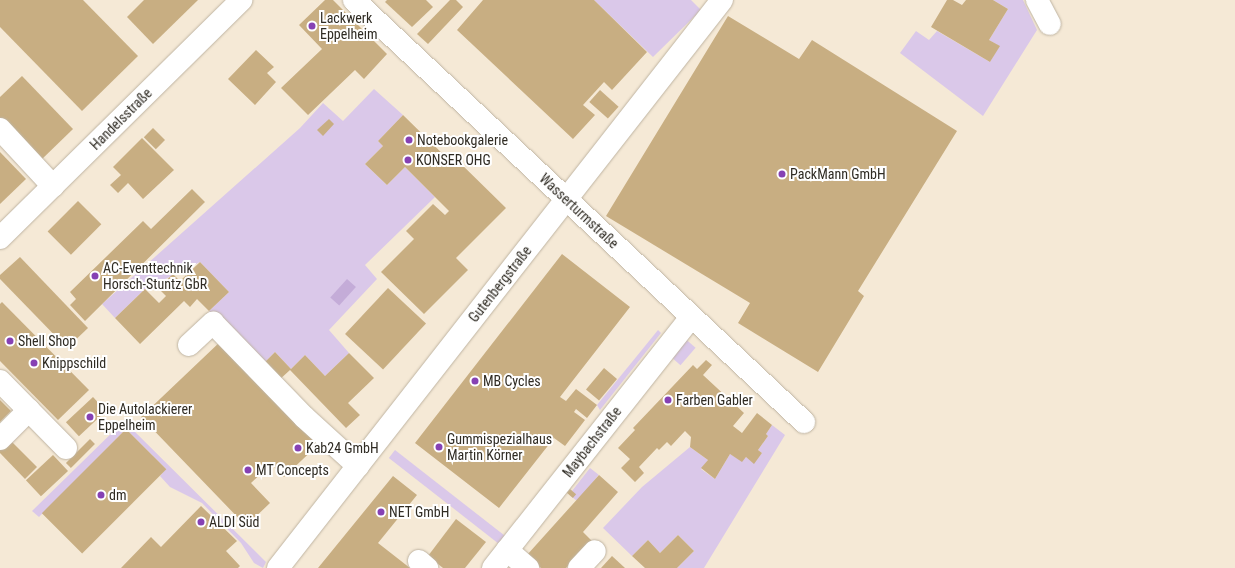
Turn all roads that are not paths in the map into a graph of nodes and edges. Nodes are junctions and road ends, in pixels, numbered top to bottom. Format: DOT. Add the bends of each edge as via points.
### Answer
graph roads {
  1 [pos="241,0"];
  2 [pos="354,0"];
  3 [pos="722,0"];
  4 [pos="1037,0"];
  5 [pos="1050,24"];
  6 [pos="0,129"];
  7 [pos="53,186"];
  8 [pos="566,199"];
  9 [pos="0,238"];
  10 [pos="691,316"];
  11 [pos="189,346"];
  12 [pos="0,381"];
  13 [pos="29,410"];
  14 [pos="804,422"];
  15 [pos="0,439"];
  16 [pos="66,448"];
  17 [pos="358,466"];
  18 [pos="507,550"];
  19 [pos="595,551"];
  20 [pos="278,568"];
  21 [pos="493,568"];
  22 [pos="528,568"];
  23 [pos="579,568"];
  1 -- 7 [label="street, Handelsstraße"];
  2 -- 8 [label="street, Wasserturmstraße" via="428,63"];
  3 -- 8 [label="street, Gutenbergstraße"];
  4 -- 5 [label="street"];
  6 -- 7 [label="street"];
  7 -- 9 [label="street, Handelsstraße"];
  8 -- 10 [label="street, Wasserturmstraße"];
  8 -- 17 [label="street, Gutenbergstraße"];
  10 -- 14 [label="street, Wasserturmstraße"];
  10 -- 18 [label="street, Maybachstraße"];
  11 -- 17 [label="street" via="213,323 304,416"];
  12 -- 13 [label="street"];
  13 -- 15 [label="street"];
  13 -- 16 [label="street"];
  17 -- 20 [label="street, Gutenbergstraße"];
  18 -- 21 [label="street, Maybachstraße"];
  18 -- 22 [label="street"];
  19 -- 23 [label="street"];
}
